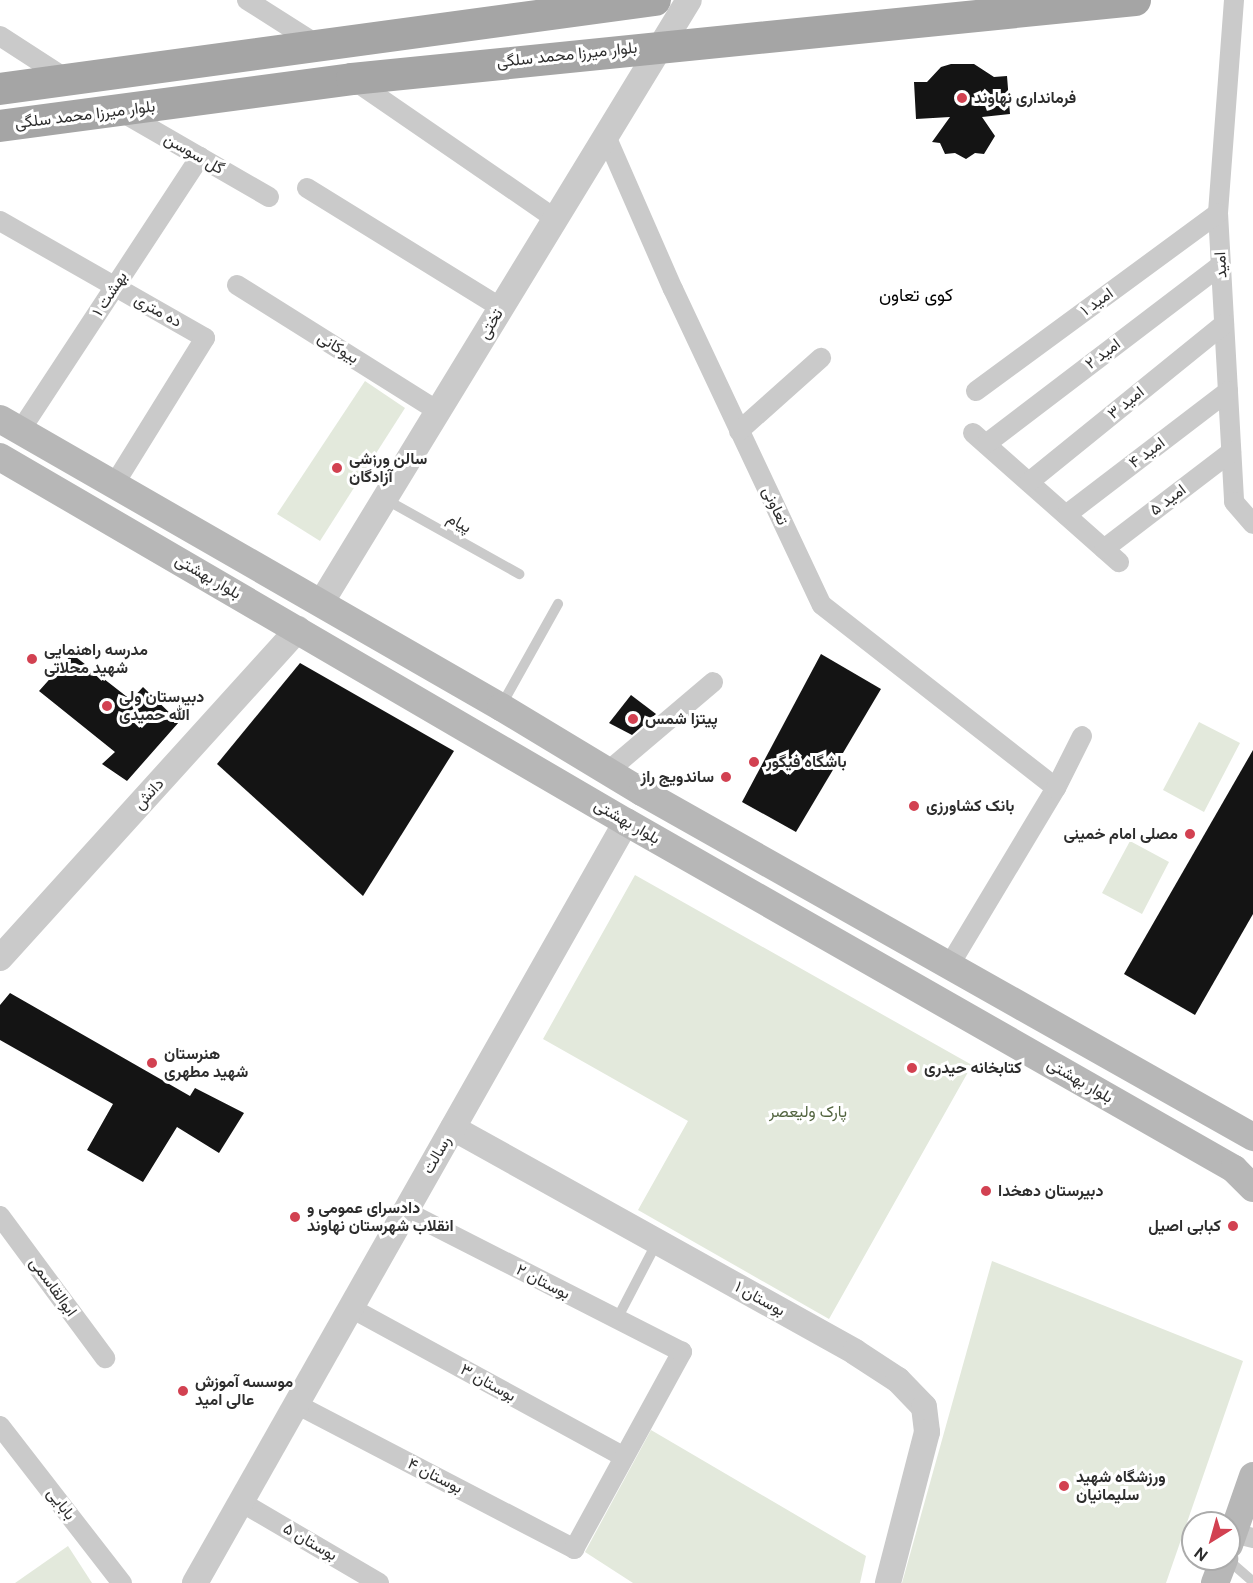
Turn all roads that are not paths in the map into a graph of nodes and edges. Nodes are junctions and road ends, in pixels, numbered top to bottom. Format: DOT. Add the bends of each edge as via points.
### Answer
graph roads {
  1 [pos="247,0"];
  2 [pos="655,0"];
  3 [pos="689,0"];
  4 [pos="1135,0"];
  5 [pos="1234,0"];
  6 [pos="554,5"];
  7 [pos="0,36"];
  8 [pos="316,44"];
  9 [pos="662,45"];
  10 [pos="352,79"];
  11 [pos="69,80"];
  12 [pos="0,90"];
  13 [pos="120,111"];
  14 [pos="0,126"];
  15 [pos="606,136"];
  16 [pos="200,157"];
  17 [pos="307,188"];
  18 [pos="269,197"];
  19 [pos="1218,213"];
  20 [pos="556,219"];
  21 [pos="0,221"];
  22 [pos="1221,265"];
  23 [pos="237,285"];
  24 [pos="115,287"];
  25 [pos="501,308"];
  26 [pos="1224,324"];
  27 [pos="821,358"];
  28 [pos="976,391"];
  29 [pos="1228,391"];
  30 [pos="438,411"];
  31 [pos="10,425"];
  32 [pos="739,430"];
  33 [pos="1231,452"];
  34 [pos="0,457"];
  35 [pos="1029,482"];
  36 [pos="114,485"];
  37 [pos="385,498"];
  38 [pos="1066,515"];
  39 [pos="1253,524"];
  40 [pos="519,574"];
  41 [pos="321,603"];
  42 [pos="558,604"];
  43 [pos="298,629"];
  44 [pos="713,682"];
  45 [pos="501,706"];
  46 [pos="1082,736"];
  47 [pos="608,772"];
  48 [pos="1056,788"];
  49 [pos="642,792"];
  50 [pos="626,822"];
  51 [pos="0,958"];
  52 [pos="949,966"];
  53 [pos="453,1128"];
  54 [pos="1253,1137"];
  55 [pos="1253,1188"];
  56 [pos="405,1211"];
  57 [pos="0,1216"];
  58 [pos="657,1242"];
  59 [pos="351,1308"];
  60 [pos="617,1319"];
  61 [pos="105,1359"];
  62 [pos="296,1404"];
  63 [pos="0,1426"];
  64 [pos="624,1457"];
  65 [pos="1253,1476"];
  66 [pos="241,1502"];
  67 [pos="1241,1519"];
  68 [pos="1241,1561"];
  69 [pos="1253,1582"];
  70 [pos="122,1583"];
  71 [pos="195,1583"];
  72 [pos="380,1583"];
  73 [pos="888,1583"];
  1 -- 8 [label="street"];
  2 -- 6 [label="main road"];
  3 -- 9 [label="street, تختی"];
  4 -- 9 [label="main road, بلوار میرزا محمد سلگی"];
  5 -- 19 [label="street, امید"];
  6 -- 8 [label="main road"];
  7 -- 11 [label="street"];
  8 -- 11 [label="main road"];
  9 -- 10 [label="main road, بلوار میرزا محمد سلگی"];
  9 -- 15 [label="street, تختی"];
  10 -- 13 [label="main road, بلوار میرزا محمد سلگی"];
  10 -- 20 [label="street"];
  11 -- 12 [label="main road"];
  13 -- 14 [label="main road, بلوار میرزا محمد سلگی"];
  13 -- 16 [label="street, گل سوسن"];
  15 -- 20 [label="street, تختی"];
  15 -- 32 [label="street, تعاونی"];
  16 -- 18 [label="street, گل سوسن"];
  16 -- 24 [label="street, بهشت ۱"];
  17 -- 25 [label="street"];
  19 -- 22 [label="street, امید"];
  19 -- 28 [label="street, امید ۱"];
  20 -- 25 [label="street, تختی"];
  21 -- 24 [label="street, ده متری"];
  22 -- 26 [label="street, امید"];
  22 -- 35 [label="street, امید ۲" via="980,438"];
  23 -- 30 [label="street, بیوکانی"];
  24 -- 31 [label="street, بهشت ۱"];
  24 -- 36 [label="street, ده متری" via="205,338"];
  25 -- 30 [label="street, تختی"];
  26 -- 29 [label="street, امید"];
  26 -- 35 [label="street, امید ۳"];
  27 -- 32 [label="street"];
  29 -- 33 [label="street, امید"];
  29 -- 38 [label="street, امید ۴"];
  30 -- 37 [label="street, تختی"];
  31 -- 36 [label="main road, بلوار بهشتی"];
  32 -- 48 [label="street, تعاونی" via="822,606"];
  33 -- 38 [label="street, امید ۵" via="1111,555"];
  33 -- 39 [label="street, امید" via="1234,501"];
  34 -- 43 [label="main road, بلوار بهشتی"];
  35 -- 38 [label="street"];
  36 -- 41 [label="main road, بلوار بهشتی"];
  37 -- 40 [label="lane, پیام"];
  37 -- 41 [label="street, تختی"];
  41 -- 43 [label="main road"];
  41 -- 45 [label="main road, بلوار بهشتی"];
  42 -- 45 [label="lane"];
  43 -- 50 [label="main road, بلوار بهشتی"];
  43 -- 51 [label="street, دانش"];
  44 -- 47 [label="street"];
  45 -- 47 [label="main road, بلوار بهشتی"];
  46 -- 48 [label="street"];
  47 -- 49 [label="main road, بلوار بهشتی"];
  48 -- 52 [label="street"];
  49 -- 50 [label="main road"];
  49 -- 52 [label="main road, بلوار بهشتی"];
  50 -- 53 [label="street, رسالت"];
  50 -- 55 [label="main road, بلوار بهشتی" via="1234,1169"];
  52 -- 54 [label="main road, بلوار بهشتی"];
  53 -- 56 [label="street, رسالت"];
  53 -- 58 [label="street, بوستان ۱"];
  56 -- 59 [label="street, رسالت"];
  56 -- 60 [label="street, بوستان ۲"];
  57 -- 61 [label="street, ابوالقاسمی"];
  58 -- 60 [label="lane"];
  58 -- 73 [label="street, بوستان ۱" via="855,1352 898,1380 924,1407 927,1432"];
  59 -- 62 [label="street, رسالت"];
  59 -- 64 [label="street, بوستان ۳"];
  60 -- 64 [label="street, بوستان ۲" via="682,1352"];
  62 -- 64 [label="street, بوستان ۴" via="574,1549"];
  62 -- 66 [label="street, رسالت"];
  63 -- 70 [label="street, بابایی"];
  65 -- 67 [label="main road"];
  66 -- 71 [label="street, رسالت"];
  66 -- 72 [label="street, بوستان ۵"];
  68 -- 69 [label="lane"];
}
